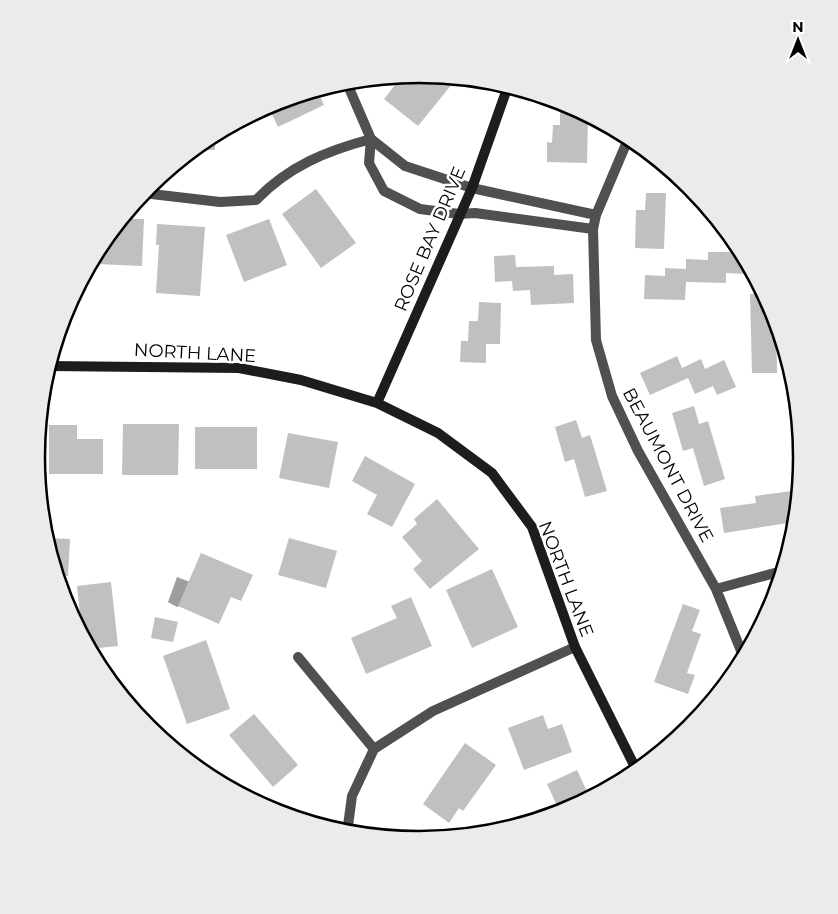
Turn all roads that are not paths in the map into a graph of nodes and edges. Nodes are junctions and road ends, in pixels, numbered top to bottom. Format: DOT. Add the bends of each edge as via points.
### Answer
graph roads {
  1 [pos="350,89"];
  2 [pos="505,93"];
  3 [pos="371,139"];
  4 [pos="626,145"];
  5 [pos="472,188"];
  6 [pos="155,193"];
  7 [pos="459,214"];
  8 [pos="596,215"];
  9 [pos="593,229"];
  10 [pos="56,366"];
  11 [pos="377,403"];
  12 [pos="774,573"];
  13 [pos="716,590"];
  14 [pos="575,647"];
  15 [pos="740,649"];
  16 [pos="298,657"];
  17 [pos="374,748"];
  18 [pos="633,764"];
  19 [pos="348,824"];
  1 -- 3 [label="street"];
  2 -- 5 [label="street, ROSE BAY DRIVE"];
  3 -- 5 [label="street" via="405,166"];
  3 -- 6 [label="street" via="334,149 293,170 256,200 220,202"];
  3 -- 7 [label="street" via="370,163 384,191 420,209"];
  4 -- 8 [label="street, BEAUMONT DRIVE"];
  5 -- 7 [label="street, ROSE BAY DRIVE"];
  5 -- 8 [label="street"];
  7 -- 9 [label="street"];
  7 -- 11 [label="street, ROSE BAY DRIVE"];
  8 -- 9 [label="street, BEAUMONT DRIVE"];
  9 -- 13 [label="street, BEAUMONT DRIVE" via="596,340 612,396 638,451"];
  10 -- 11 [label="street, NORTH LANE" via="239,368 301,380"];
  11 -- 14 [label="street, NORTH LANE" via="438,433 492,473 532,527"];
  12 -- 13 [label="street"];
  13 -- 15 [label="street, BEAUMONT DRIVE"];
  14 -- 17 [label="street" via="433,711"];
  14 -- 18 [label="street, NORTH LANE"];
  16 -- 17 [label="street"];
  17 -- 19 [label="street" via="352,796"];
}
